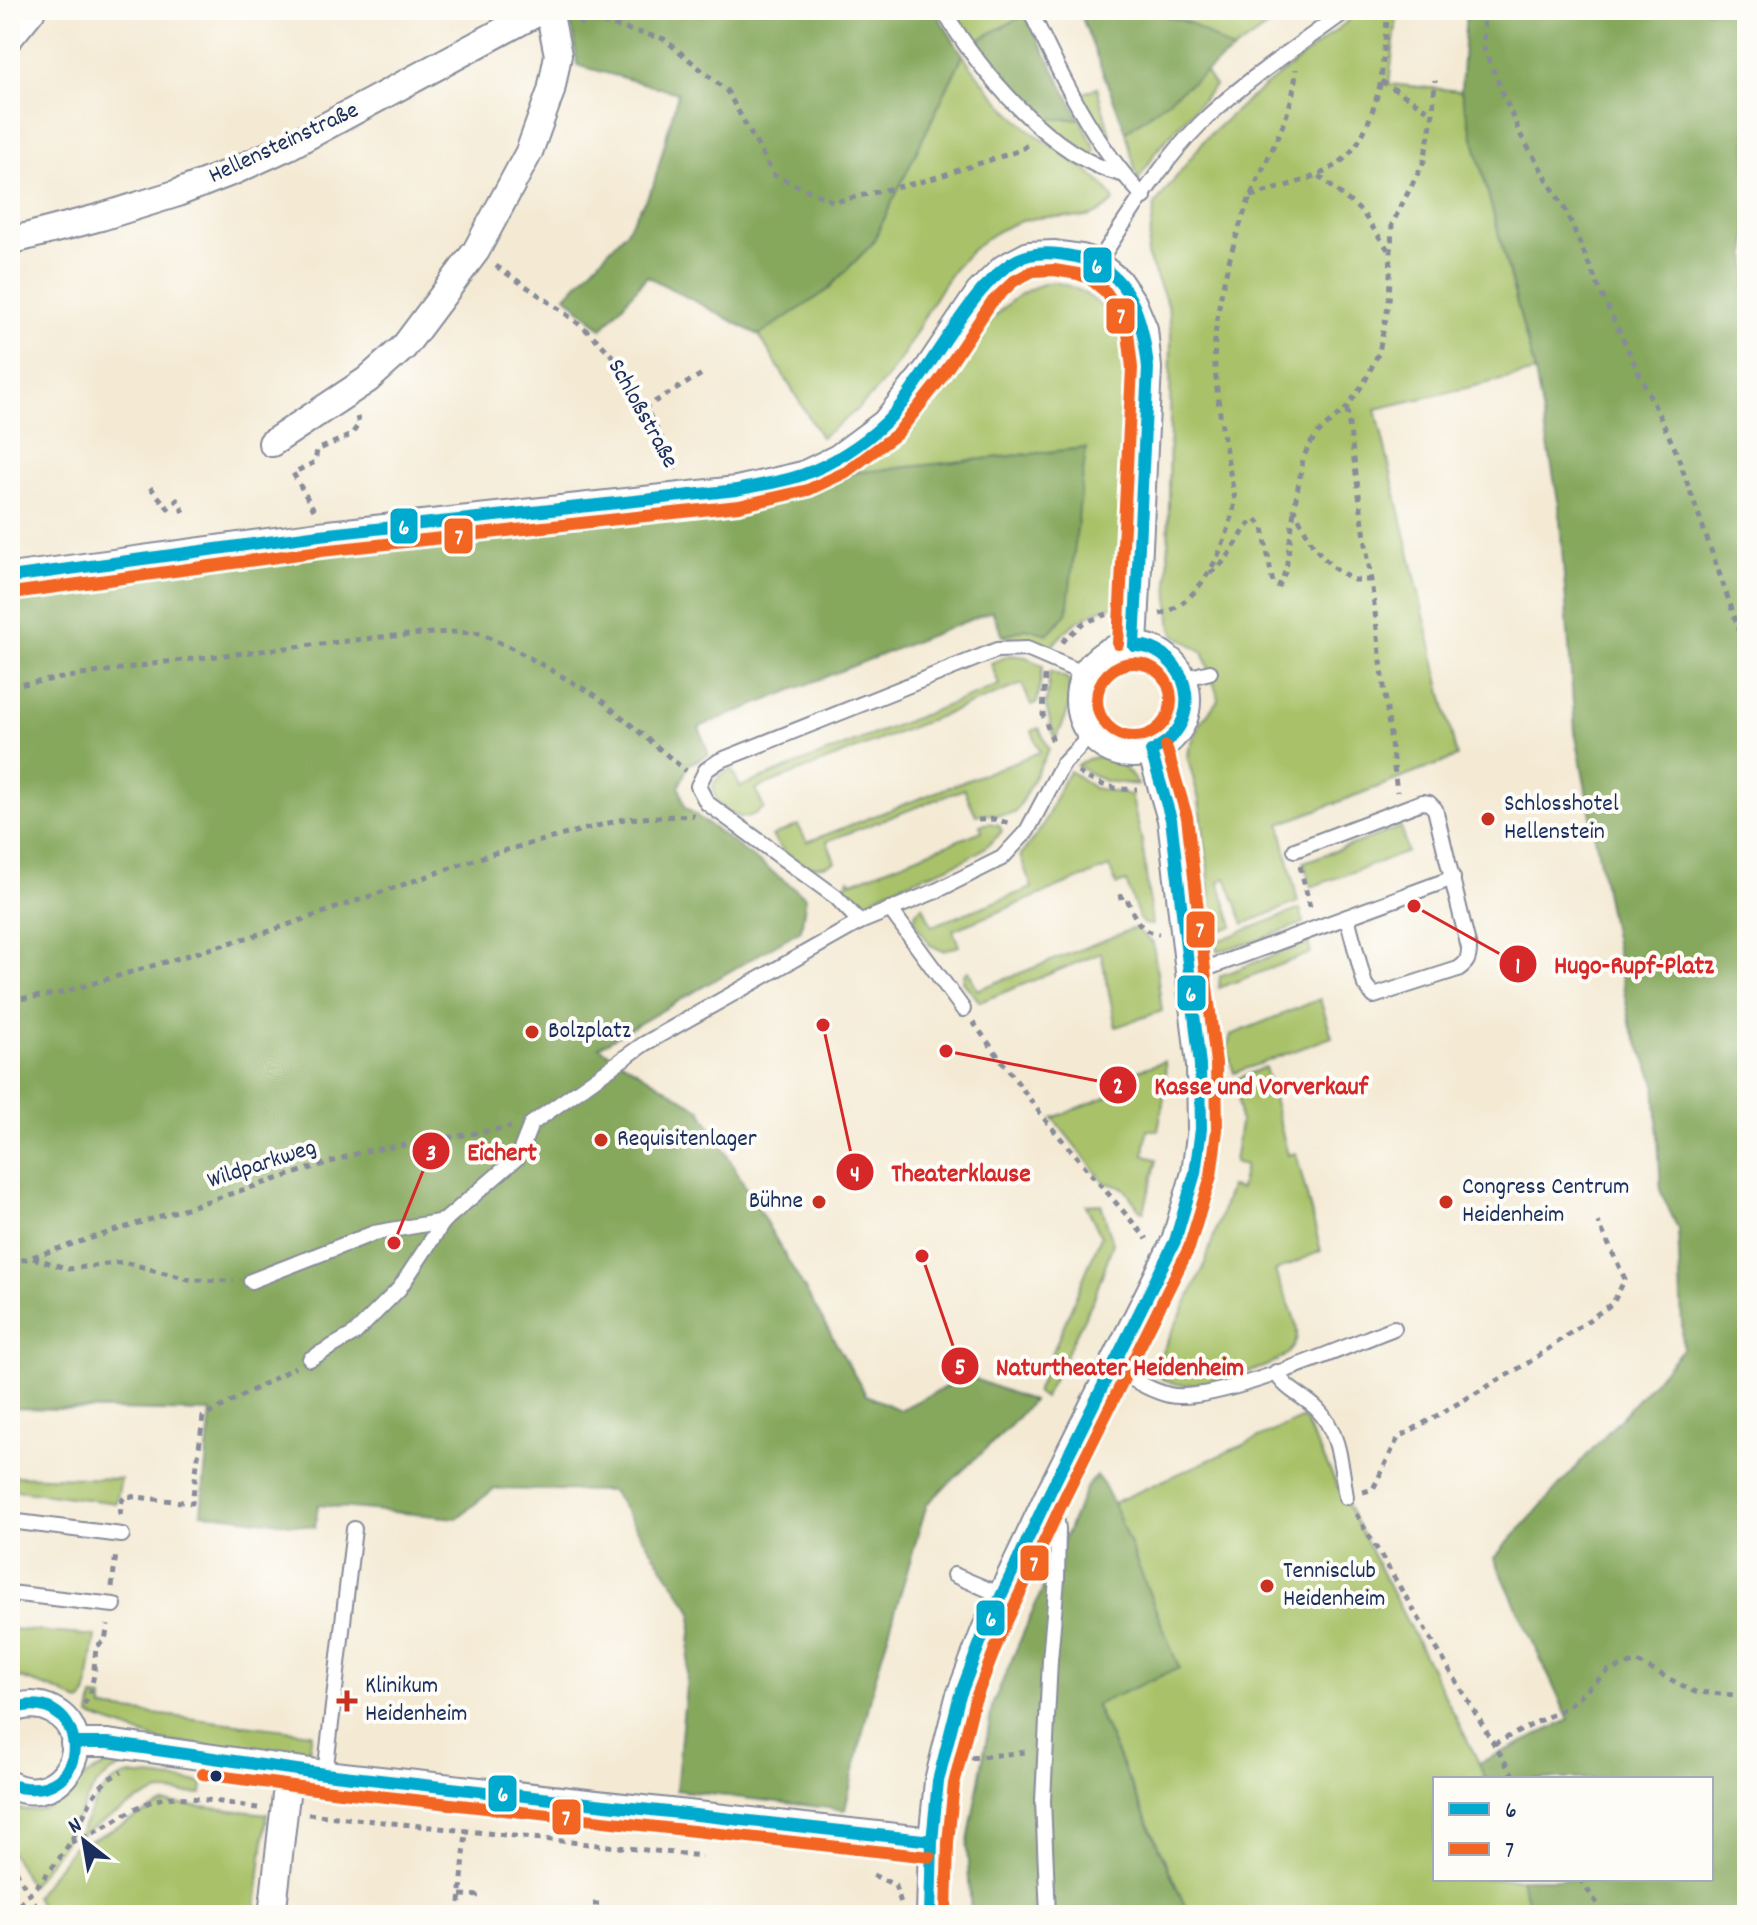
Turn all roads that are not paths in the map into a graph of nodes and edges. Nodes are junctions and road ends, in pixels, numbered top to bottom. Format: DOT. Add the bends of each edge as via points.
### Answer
graph roads {
  1 [pos="32,10"];
  2 [pos="943,10"];
  3 [pos="1030,10"];
  4 [pos="1347,10"];
  5 [pos="548,16"];
  6 [pos="10,37"];
  7 [pos="1121,174"];
  8 [pos="1144,197"];
  9 [pos="10,241"];
  10 [pos="1097,264"];
  11 [pos="272,443"];
  12 [pos="10,577"];
  13 [pos="1134,645"];
  14 [pos="1210,672"];
  15 [pos="1085,674"];
  16 [pos="1183,679"];
  17 [pos="1092,734"];
  18 [pos="1151,751"];
  19 [pos="1295,850"];
  20 [pos="1453,878"];
  21 [pos="890,909"];
  22 [pos="1347,917"];
  23 [pos="860,922"];
  24 [pos="1189,975"];
  25 [pos="963,1009"];
  26 [pos="444,1221"];
  27 [pos="251,1281"];
  28 [pos="1394,1328"];
  29 [pos="310,1359"];
  30 [pos="1113,1368"];
  31 [pos="1276,1372"];
  32 [pos="1051,1490"];
  33 [pos="1346,1497"];
  34 [pos="10,1521"];
  35 [pos="354,1529"];
  36 [pos="120,1534"];
  37 [pos="954,1575"];
  38 [pos="10,1593"];
  39 [pos="1001,1595"];
  40 [pos="112,1604"];
  41 [pos="14,1703"];
  42 [pos="74,1743"];
  43 [pos="289,1769"];
  44 [pos="325,1774"];
  45 [pos="10,1785"];
  46 [pos="932,1841"];
  47 [pos="272,1915"];
  48 [pos="930,1915"];
  49 [pos="1048,1915"];
  1 -- 6 [label="street"];
  2 -- 7 [label="lane" via="990,76 1045,130 1093,165"];
  3 -- 7 [label="lane"];
  4 -- 8 [label="lane" via="1199,125"];
  5 -- 9 [label="street, Hellensteinstraße" via="234,171 175,194"];
  5 -- 11 [label="street" via="558,55 551,91 529,152 476,251 412,338 386,364"];
  7 -- 8 [label="lane"];
  8 -- 10 [label="lane"];
  10 -- 12 [label="street" via="1043,254 1004,268 967,308 897,410 838,458 786,480 677,498 319,535"];
  10 -- 13 [label="street" via="1133,303 1147,346"];
  13 -- 15 [label="street" via="1105,654"];
  13 -- 16 [label="street" via="1163,655"];
  14 -- 16 [label="lane"];
  15 -- 17 [label="street" via="1080,705"];
  15 -- 23 [label="lane" via="1027,649 987,652 706,770 699,781 702,797 836,897"];
  16 -- 18 [label="street" via="1184,718 1174,735"];
  17 -- 18 [label="street" via="1117,751"];
  17 -- 21 [label="lane" via="1066,760 1034,820 1010,851 990,866"];
  18 -- 24 [label="street" via="1174,842"];
  19 -- 20 [label="lane" via="1429,803"];
  20 -- 22 [label="lane"];
  20 -- 22 [label="lane" via="1469,948 1469,958 1458,969 1374,996 1365,985"];
  21 -- 23 [label="lane"];
  21 -- 25 [label="lane"];
  22 -- 24 [label="lane"];
  23 -- 26 [label="lane" via="644,1044 531,1124 518,1157"];
  24 -- 30 [label="street" via="1202,1081 1190,1198 1166,1261"];
  26 -- 27 [label="lane" via="374,1233"];
  26 -- 29 [label="lane" via="399,1289 354,1334"];
  28 -- 31 [label="lane"];
  30 -- 31 [label="lane" via="1170,1395 1191,1396"];
  30 -- 32 [label="street"];
  31 -- 33 [label="lane" via="1328,1423"];
  32 -- 39 [label="street"];
  32 -- 49 [label="lane" via="1058,1542 1043,1801"];
  34 -- 36 [label="lane"];
  35 -- 44 [label="lane"];
  37 -- 39 [label="lane"];
  38 -- 40 [label="lane"];
  39 -- 46 [label="street" via="959,1698 942,1761"];
  41 -- 42 [label="street" via="57,1713"];
  42 -- 43 [label="street" via="108,1743"];
  42 -- 45 [label="street" via="72,1763 55,1784 29,1791"];
  43 -- 44 [label="street"];
  43 -- 47 [label="street"];
  44 -- 46 [label="street"];
  46 -- 48 [label="street"];
}
